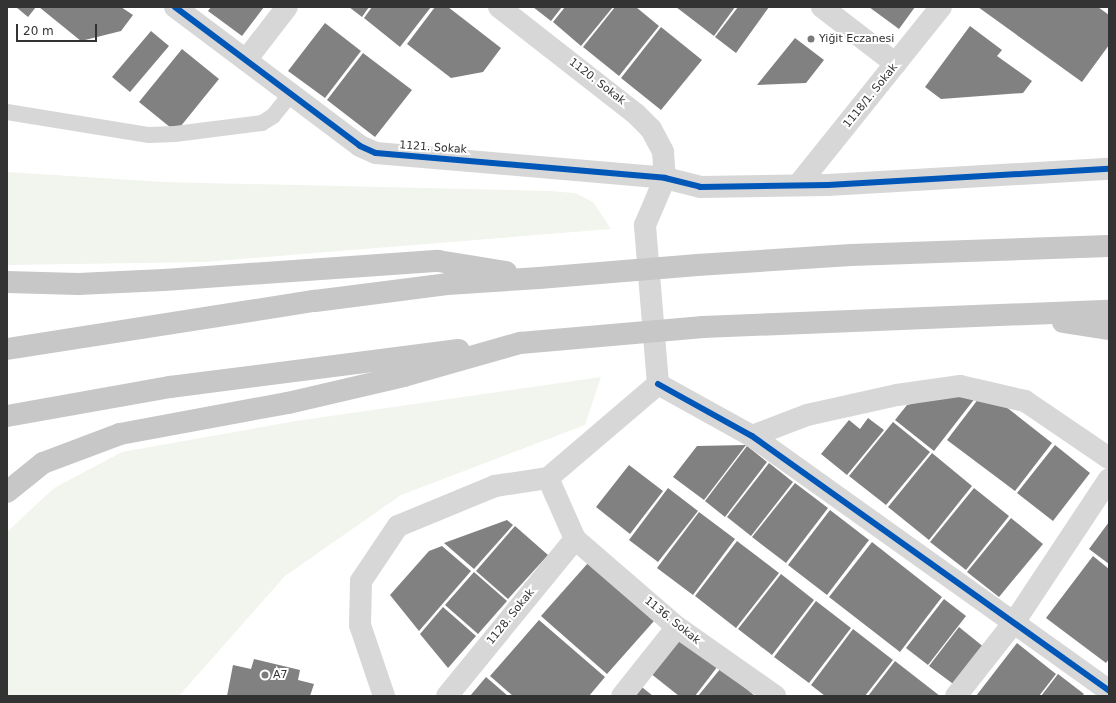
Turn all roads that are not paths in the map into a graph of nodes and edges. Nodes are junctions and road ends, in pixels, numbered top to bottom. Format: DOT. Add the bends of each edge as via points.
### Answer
graph roads {
  1 [pos="175,7"];
  2 [pos="287,7"];
  3 [pos="499,7"];
  4 [pos="822,7"];
  5 [pos="941,7"];
  6 [pos="246,60"];
  7 [pos="896,64"];
  8 [pos="290,94"];
  9 [pos="7,112"];
  10 [pos="1109,169"];
  11 [pos="665,178"];
  12 [pos="799,184"];
  13 [pos="1109,246"];
  14 [pos="539,278"];
  15 [pos="7,282"];
  16 [pos="1109,311"];
  17 [pos="1016,313"];
  18 [pos="1109,330"];
  19 [pos="520,343"];
  20 [pos="7,349"];
  21 [pos="658,384"];
  22 [pos="7,416"];
  23 [pos="752,436"];
  24 [pos="1109,458"];
  25 [pos="548,478"];
  26 [pos="1109,479"];
  27 [pos="7,492"];
  28 [pos="575,539"];
  29 [pos="1015,621"];
  30 [pos="677,626"];
  31 [pos="1109,691"];
  32 [pos="384,696"];
  33 [pos="447,696"];
  34 [pos="622,696"];
  35 [pos="775,696"];
  36 [pos="956,696"];
  1 -- 6 [label="street, 1121. Sokak"];
  2 -- 6 [label="street"];
  3 -- 11 [label="street, 1120. Sokak" via="636,114 651,129 662,152"];
  4 -- 7 [label="street"];
  5 -- 7 [label="street, 1118/1. Sokak"];
  6 -- 8 [label="street, 1121. Sokak"];
  7 -- 12 [label="street, 1118/1. Sokak"];
  8 -- 9 [label="lane" via="273,116 262,122 175,134 149,135"];
  8 -- 11 [label="street, 1121. Sokak" via="360,146 376,153"];
  10 -- 12 [label="street, 1121. Sokak"];
  11 -- 12 [label="street, 1121. Sokak" via="700,187"];
  11 -- 21 [label="street" via="645,225"];
  13 -- 14 [label="highway, bridge" via="851,255"];
  14 -- 15 [label="highway" via="438,261 164,280 78,284"];
  14 -- 20 [label="highway" via="447,284 315,301"];
  16 -- 17 [label="highway"];
  17 -- 18 [label="highway"];
  17 -- 19 [label="highway, bridge" via="703,327"];
  19 -- 22 [label="highway" via="349,362 170,387"];
  19 -- 27 [label="highway" via="404,376 288,404 120,434 43,463"];
  21 -- 23 [label="street"];
  21 -- 25 [label="street"];
  23 -- 24 [label="street" via="807,415 897,395 960,386 1025,401"];
  23 -- 29 [label="street"];
  25 -- 28 [label="street"];
  25 -- 32 [label="street" via="495,486 398,526 361,581 360,624"];
  26 -- 29 [label="street"];
  28 -- 30 [label="street, 1136. Sokak"];
  28 -- 33 [label="street, 1128. Sokak"];
  29 -- 31 [label="street"];
  29 -- 36 [label="street"];
  30 -- 34 [label="street"];
  30 -- 35 [label="street, 1136. Sokak"];
}
